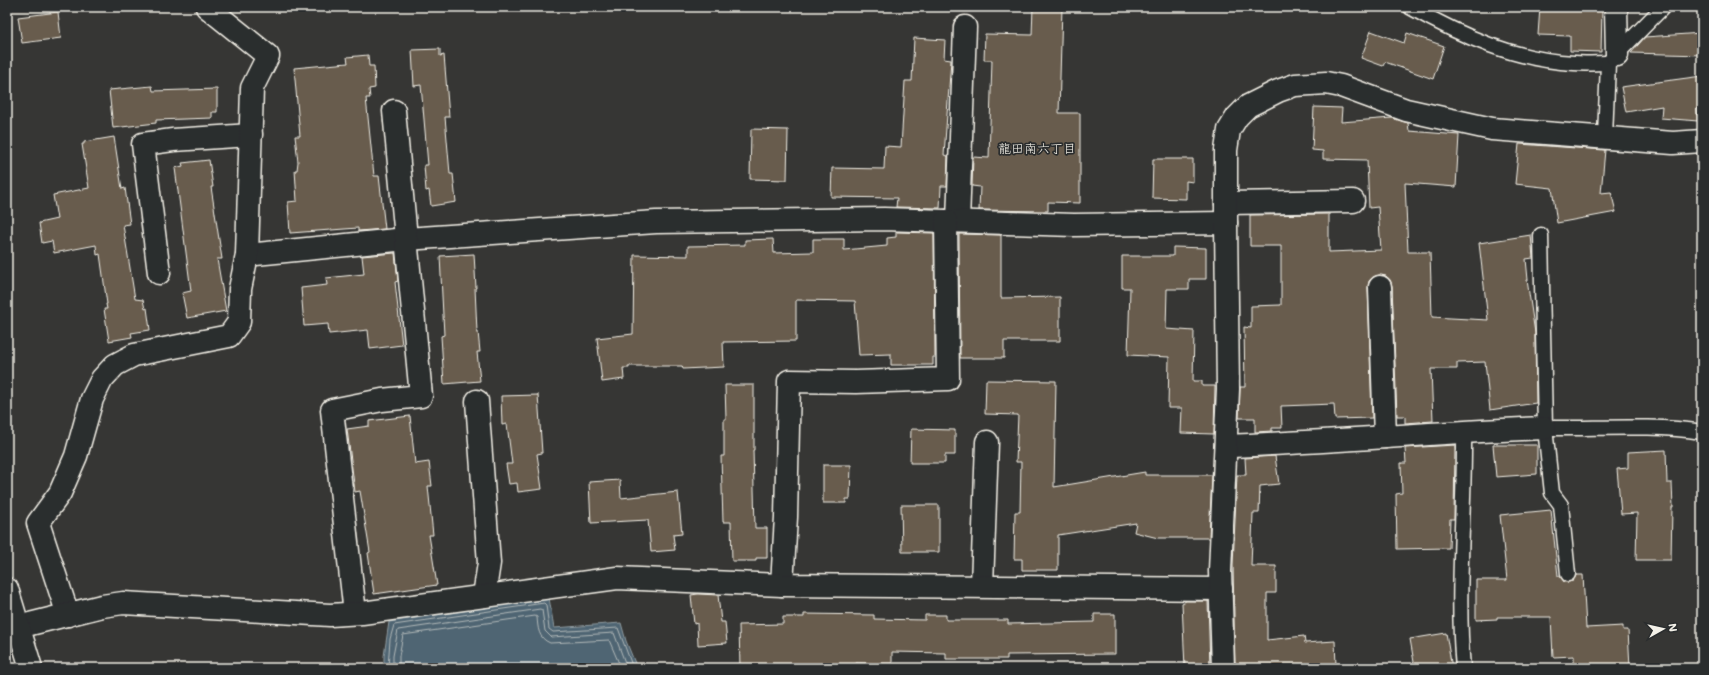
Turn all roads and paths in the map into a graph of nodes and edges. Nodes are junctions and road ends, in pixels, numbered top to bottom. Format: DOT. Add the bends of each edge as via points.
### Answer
graph roads {
  1 [pos="207,7"];
  2 [pos="1616,7"];
  3 [pos="1663,7"];
  4 [pos="1419,8"];
  5 [pos="965,27"];
  6 [pos="1612,59"];
  7 [pos="394,111"];
  8 [pos="251,135"];
  9 [pos="1605,137"];
  10 [pos="1702,141"];
  11 [pos="1353,201"];
  12 [pos="1226,213"];
  13 [pos="952,221"];
  14 [pos="1541,236"];
  15 [pos="406,239"];
  16 [pos="247,255"];
  17 [pos="159,273"];
  18 [pos="1380,286"];
  19 [pos="478,401"];
  20 [pos="1545,428"];
  21 [pos="1464,431"];
  22 [pos="1702,432"];
  23 [pos="1385,437"];
  24 [pos="987,442"];
  25 [pos="1226,446"];
  26 [pos="1568,574"];
  27 [pos="782,585"];
  28 [pos="982,586"];
  29 [pos="1221,588"];
  30 [pos="7,589"];
  31 [pos="484,596"];
  32 [pos="355,613"];
  33 [pos="68,615"];
  34 [pos="18,627"];
  35 [pos="31,668"];
  36 [pos="1223,668"];
  37 [pos="1463,668"];
  1 -- 8 [label="main road" via="268,56 252,88"];
  2 -- 6 [label="main road"];
  3 -- 6 [label="lane"];
  4 -- 6 [label="lane" via="1474,40 1527,57 1574,63"];
  5 -- 13 [label="main road"];
  6 -- 9 [label="lane"];
  7 -- 15 [label="main road"];
  8 -- 16 [label="main road"];
  8 -- 17 [label="main road" via="143,144"];
  9 -- 10 [label="main road" via="1673,143"];
  9 -- 12 [label="main road" via="1492,129 1406,110 1341,86 1326,83 1295,84 1248,106 1229,130 1226,150"];
  11 -- 12 [label="main road"];
  12 -- 13 [label="main road" via="1074,225"];
  12 -- 25 [label="main road"];
  13 -- 15 [label="main road" via="884,219 656,222"];
  13 -- 27 [label="main road" via="948,379 789,382"];
  14 -- 20 [label="lane"];
  15 -- 16 [label="main road"];
  15 -- 32 [label="main road" via="421,396 382,400 332,410"];
  16 -- 33 [label="main road" via="240,289 239,322 229,336 134,355 115,365 102,379 92,399 76,456 60,493 38,523"];
  18 -- 23 [label="main road"];
  19 -- 31 [label="main road" via="489,564"];
  20 -- 21 [label="main road"];
  20 -- 22 [label="lane" via="1643,427"];
  20 -- 26 [label="lane" via="1552,493 1561,505"];
  21 -- 23 [label="main road"];
  21 -- 37 [label="lane" via="1460,637"];
  23 -- 25 [label="main road"];
  24 -- 28 [label="main road"];
  25 -- 29 [label="main road"];
  27 -- 28 [label="main road"];
  27 -- 31 [label="main road" via="617,578"];
  28 -- 29 [label="main road"];
  29 -- 36 [label="main road"];
  30 -- 34 [label="main road"];
  31 -- 32 [label="main road"];
  32 -- 33 [label="main road" via="330,614 130,603 102,606"];
  33 -- 34 [label="main road"];
  34 -- 35 [label="main road"];
}
